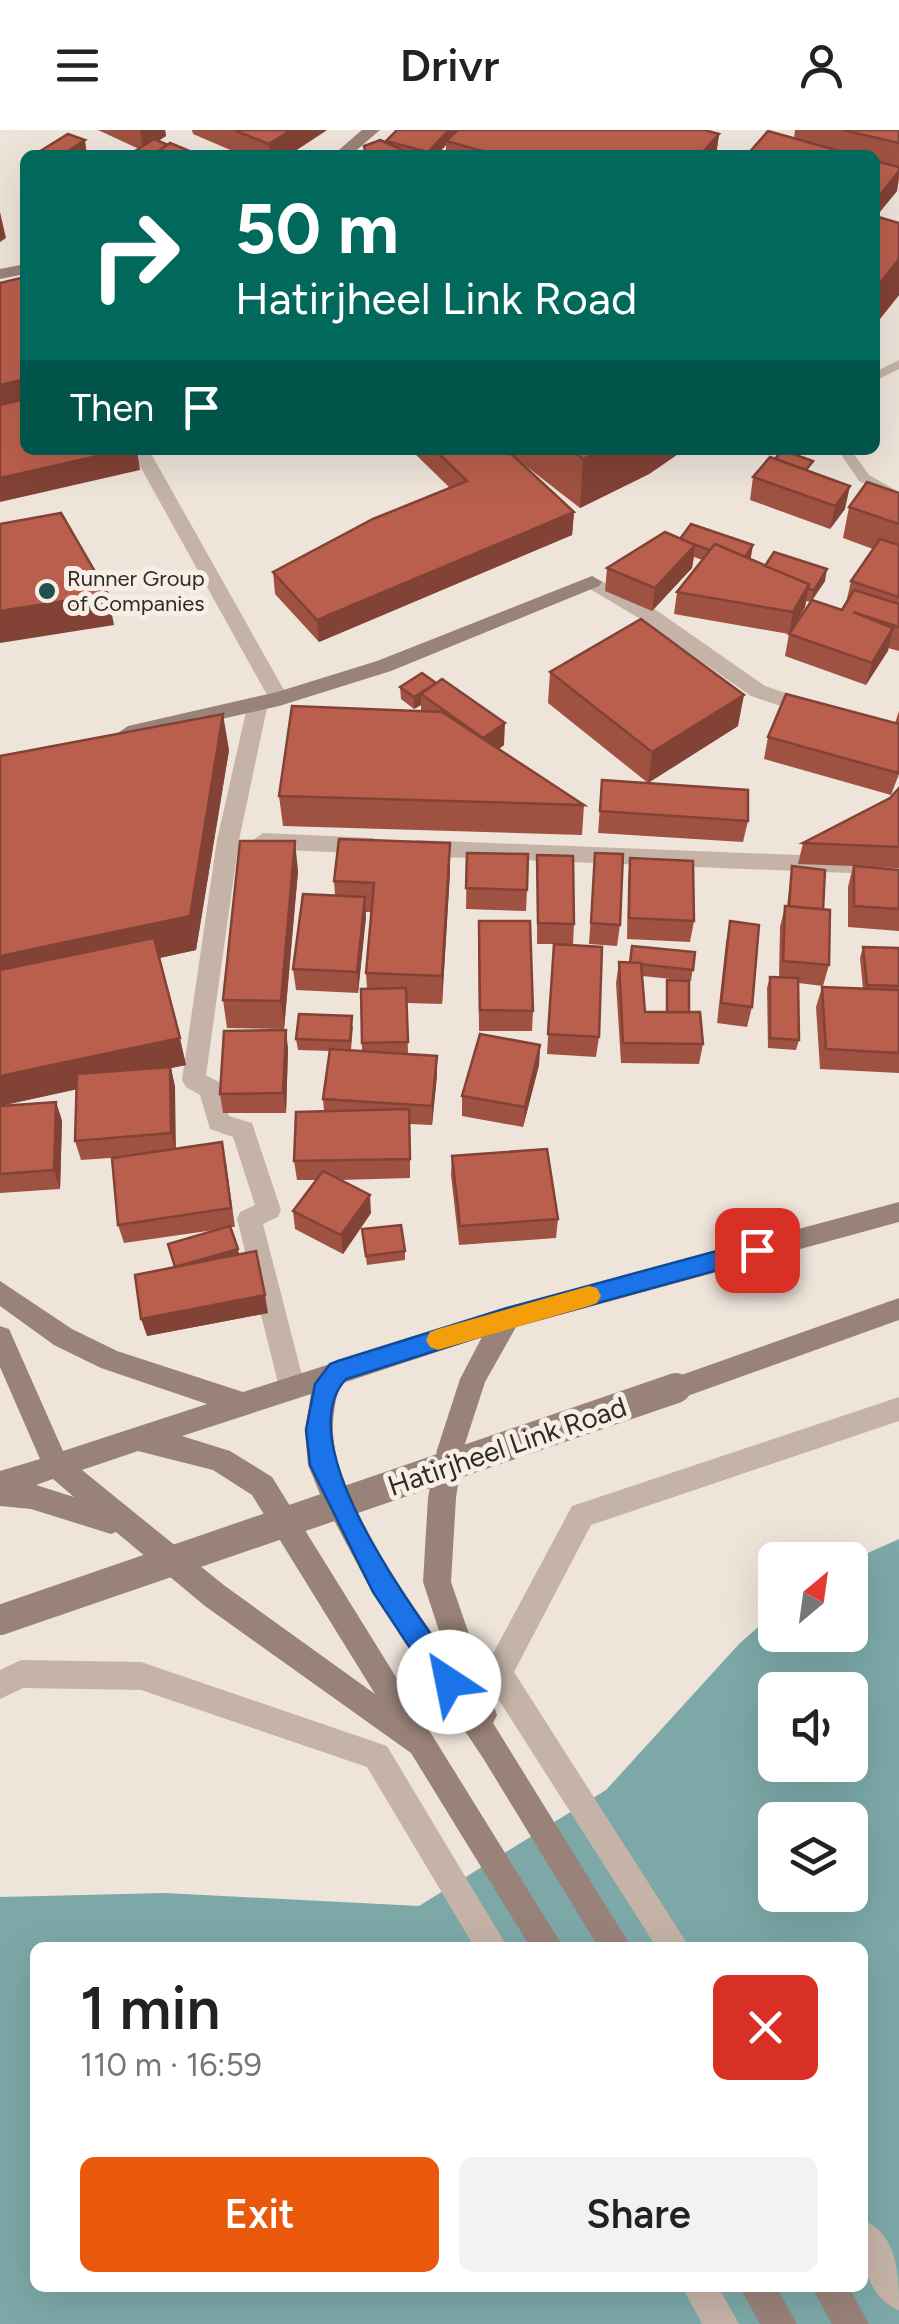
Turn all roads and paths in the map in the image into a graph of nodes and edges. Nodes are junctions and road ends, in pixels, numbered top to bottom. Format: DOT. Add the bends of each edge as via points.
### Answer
graph roads {
  1 [pos="372,130"];
  2 [pos="348,150"];
  3 [pos="143,455"];
  4 [pos="848,455"];
  5 [pos="899,498"];
  6 [pos="592,582"];
  7 [pos="268,701"];
  8 [pos="828,715"];
  9 [pos="113,736"];
  10 [pos="228,840"];
  11 [pos="899,867"];
  12 [pos="899,1212"];
  13 [pos="0,1292"];
  14 [pos="899,1309"];
  15 [pos="507,1318"];
  16 [pos="0,1337"];
  17 [pos="338,1371"];
  18 [pos="292,1387"];
  19 [pos="245,1405"];
  20 [pos="899,1409"];
  21 [pos="136,1439"];
  22 [pos="56,1465"];
  23 [pos="0,1484"];
  24 [pos="0,1494"];
  25 [pos="129,1527"];
  26 [pos="0,1620"];
  27 [pos="0,1685"];
  28 [pos="424,1746"];
  29 [pos="493,1748"];
  30 [pos="490,1942"];
  31 [pos="545,1942"];
  32 [pos="613,1942"];
  33 [pos="672,1942"];
  34 [pos="868,2245"];
  35 [pos="702,2292"];
  36 [pos="760,2292"];
  37 [pos="832,2292"];
  38 [pos="899,2293"];
  39 [pos="722,2324"];
  40 [pos="780,2324"];
  41 [pos="852,2324"];
  1 -- 2 [label="main road"];
  3 -- 7 [label="street"];
  4 -- 5 [label="lane" via="864,478"];
  6 -- 7 [label="main road" via="384,666"];
  6 -- 8 [label="street" via="758,691"];
  7 -- 9 [label="main road"];
  7 -- 10 [label="street"];
  10 -- 11 [label="street"];
  10 -- 18 [label="street" via="194,1080 210,1089 219,1122 244,1130 268,1210 248,1219"];
  12 -- 15 [label="main road"];
  13 -- 19 [label="main road" via="63,1337 110,1360"];
  14 -- 26 [label="main road, Hatirjheel Link Road, bridge"];
  15 -- 17 [label="main road"];
  15 -- 29 [label="main road" via="473,1379 450,1450 438,1582"];
  16 -- 22 [label="main road"];
  17 -- 18 [label="main road"];
  17 -- 29 [label="main road" via="326,1384 318,1430 330,1485 382,1584"];
  18 -- 19 [label="main road"];
  19 -- 21 [label="main road"];
  20 -- 33 [label="street" via="582,1516 498,1673"];
  21 -- 22 [label="main road"];
  21 -- 28 [label="main road" via="220,1458 262,1486"];
  22 -- 23 [label="main road"];
  22 -- 25 [label="main road"];
  24 -- 25 [label="main road" via="30,1496"];
  25 -- 28 [label="main road"];
  27 -- 30 [label="street" via="21,1674 142,1676 377,1756"];
  28 -- 31 [label="main road"];
  29 -- 32 [label="main road"];
  34 -- 38 [label="street"];
  35 -- 39 [label="street"];
  36 -- 40 [label="main road"];
  37 -- 41 [label="main road"];
}
